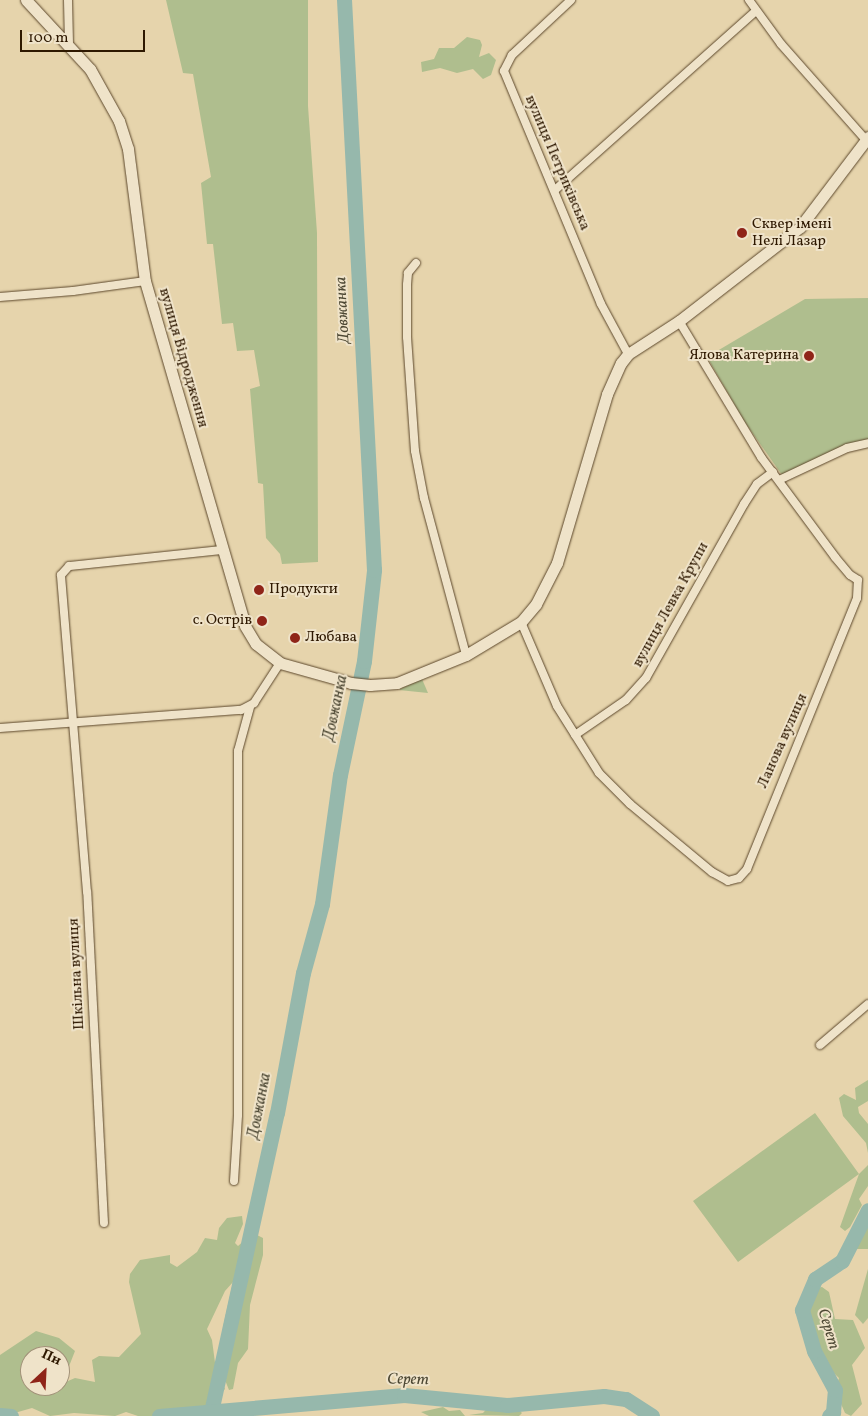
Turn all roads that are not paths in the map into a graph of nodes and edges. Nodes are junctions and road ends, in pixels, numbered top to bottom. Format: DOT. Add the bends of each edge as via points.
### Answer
graph roads {
  1 [pos="26,0"];
  2 [pos="68,0"];
  3 [pos="571,0"];
  4 [pos="749,0"];
  5 [pos="756,11"];
  6 [pos="69,45"];
  7 [pos="867,138"];
  8 [pos="555,190"];
  9 [pos="416,263"];
  10 [pos="145,281"];
  11 [pos="0,297"];
  12 [pos="680,321"];
  13 [pos="628,354"];
  14 [pos="868,443"];
  15 [pos="773,472"];
  16 [pos="779,480"];
  17 [pos="222,550"];
  18 [pos="520,622"];
  19 [pos="466,655"];
  20 [pos="280,663"];
  21 [pos="250,707"];
  22 [pos="73,722"];
  23 [pos="0,728"];
  24 [pos="575,735"];
  25 [pos="868,1004"];
  26 [pos="820,1045"];
  27 [pos="234,1181"];
  28 [pos="104,1224"];
  1 -- 6 [label="street, вулиця Відродження"];
  2 -- 6 [label="street"];
  3 -- 8 [label="street, вулиця Петриківська" via="512,55 504,71"];
  4 -- 5 [label="street"];
  5 -- 7 [label="street"];
  5 -- 8 [label="street"];
  6 -- 10 [label="street, вулиця Відродження" via="107,94 122,131 129,159"];
  7 -- 12 [label="street" via="800,227"];
  8 -- 13 [label="street, вулиця Петриківська" via="601,304"];
  9 -- 19 [label="street" via="408,273 407,293 415,450 424,498"];
  10 -- 11 [label="street" via="73,292"];
  10 -- 17 [label="street, вулиця Відродження"];
  12 -- 13 [label="street"];
  12 -- 15 [label="street, Ланова вулиця"];
  13 -- 18 [label="street, вулиця Відродження" via="607,394 558,563 536,604"];
  14 -- 16 [label="street" via="847,448"];
  15 -- 16 [label="street, Ланова вулиця"];
  15 -- 24 [label="street, вулиця Левка Крупи" via="757,484 744,504 646,678 626,700"];
  16 -- 24 [label="street, Ланова вулиця" via="835,557 858,580 857,598 747,869 739,878 728,881 712,872 599,774"];
  17 -- 20 [label="street, вулиця Відродження" via="245,626 256,644"];
  17 -- 22 [label="street, Шкільна вулиця" via="92,562 64,569 61,583"];
  18 -- 19 [label="street, вулиця Відродження"];
  18 -- 24 [label="street, Ланова вулиця" via="557,706"];
  19 -- 20 [label="street, вулиця Відродження" via="397,683 370,686"];
  20 -- 21 [label="street"];
  21 -- 22 [label="street"];
  21 -- 27 [label="street" via="238,751 238,1115"];
  22 -- 23 [label="street"];
  22 -- 28 [label="street, Шкільна вулиця"];
  25 -- 26 [label="street"];
}
